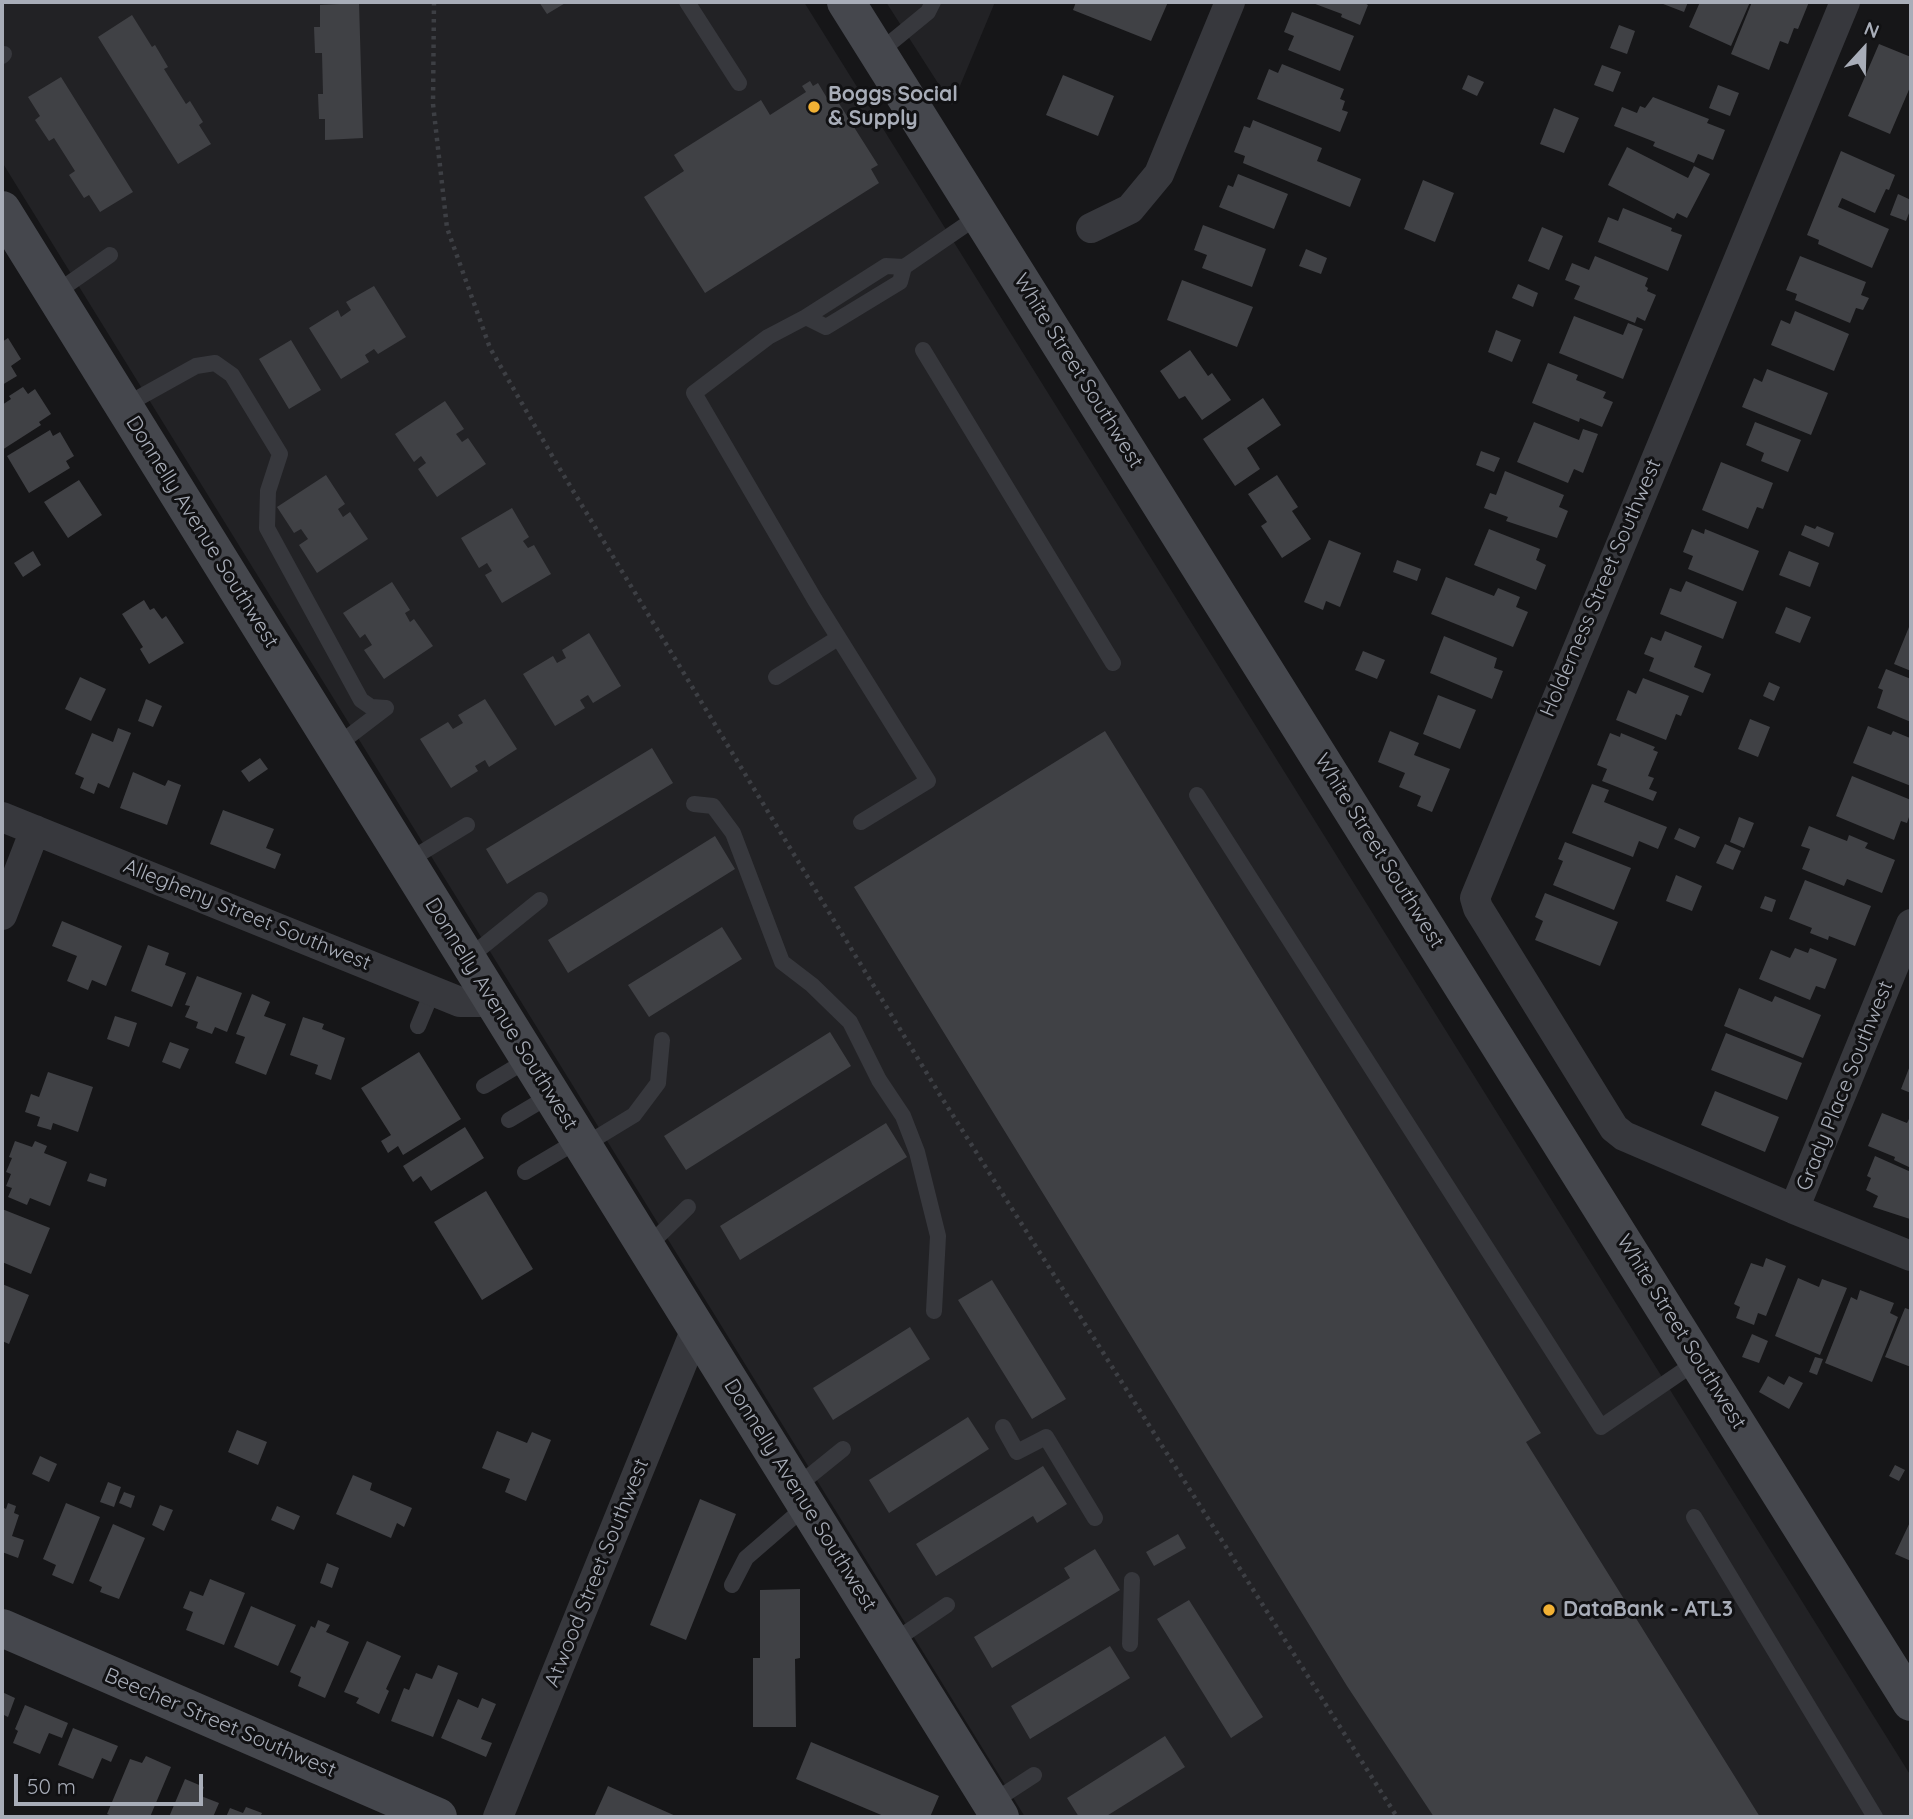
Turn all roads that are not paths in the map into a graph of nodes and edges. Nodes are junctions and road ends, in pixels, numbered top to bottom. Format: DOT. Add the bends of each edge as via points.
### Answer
graph roads {
  1 [pos="687,2"];
  2 [pos="846,2"];
  3 [pos="933,2"];
  4 [pos="1230,2"];
  5 [pos="1844,2"];
  6 [pos="878,53"];
  7 [pos="739,83"];
  8 [pos="2,210"];
  9 [pos="980,215"];
  10 [pos="1091,228"];
  11 [pos="110,255"];
  12 [pos="54,294"];
  13 [pos="923,350"];
  14 [pos="124,406"];
  15 [pos="838,638"];
  16 [pos="1113,663"];
  17 [pos="776,677"];
  18 [pos="335,747"];
  19 [pos="1197,794"];
  20 [pos="694,804"];
  21 [pos="2,817"];
  22 [pos="861,822"];
  23 [pos="467,825"];
  24 [pos="35,830"];
  25 [pos="407,862"];
  26 [pos="540,900"];
  27 [pos="2,915"];
  28 [pos="1911,924"];
  29 [pos="467,959"];
  30 [pos="433,990"];
  31 [pos="493,1002"];
  32 [pos="418,1026"];
  33 [pos="662,1040"];
  34 [pos="529,1059"];
  35 [pos="484,1086"];
  36 [pos="551,1095"];
  37 [pos="509,1120"];
  38 [pos="581,1143"];
  39 [pos="525,1172"];
  40 [pos="688,1207"];
  41 [pos="1794,1209"];
  42 [pos="646,1248"];
  43 [pos="1911,1256"];
  44 [pos="934,1311"];
  45 [pos="696,1329"];
  46 [pos="1699,1360"];
  47 [pos="1003,1427"];
  48 [pos="843,1449"];
  49 [pos="801,1497"];
  50 [pos="1694,1517"];
  51 [pos="1095,1518"];
  52 [pos="1132,1580"];
  53 [pos="732,1585"];
  54 [pos="947,1605"];
  55 [pos="2,1628"];
  56 [pos="891,1643"];
  57 [pos="1130,1644"];
  58 [pos="1911,1702"];
  59 [pos="1034,1775"];
  60 [pos="995,1810"];
  61 [pos="438,1817"];
  62 [pos="498,1817"];
  63 [pos="1875,1817"];
  1 -- 7 [label="lane"];
  2 -- 6 [label="street, White Street Southwest"];
  3 -- 6 [label="lane" via="928,12"];
  4 -- 10 [label="street" via="1159,174 1130,209"];
  5 -- 41 [label="street, Holderness Street Southwest" via="1475,898 1614,1128 1641,1144"];
  6 -- 9 [label="street, White Street Southwest"];
  8 -- 12 [label="street, Donnelly Avenue Southwest"];
  9 -- 15 [label="lane" via="904,267 900,282 826,327 806,317 768,337 694,393"];
  9 -- 46 [label="street, White Street Southwest"];
  11 -- 12 [label="lane"];
  12 -- 14 [label="street, Donnelly Avenue Southwest"];
  13 -- 16 [label="lane"];
  14 -- 18 [label="street, Donnelly Avenue Southwest"];
  14 -- 18 [label="lane" via="195,366 215,363 232,375 280,454 268,491 267,528 361,701 386,709"];
  15 -- 17 [label="lane"];
  15 -- 22 [label="lane" via="928,781"];
  18 -- 25 [label="street, Donnelly Avenue Southwest"];
  19 -- 46 [label="lane" via="1601,1427"];
  20 -- 44 [label="lane" via="713,806 733,833 782,962 850,1022 903,1116 938,1236"];
  21 -- 24 [label="street, Allegheny Street Southwest"];
  23 -- 25 [label="lane"];
  24 -- 27 [label="street"];
  24 -- 30 [label="street, Allegheny Street Southwest"];
  25 -- 29 [label="street, Donnelly Avenue Southwest"];
  26 -- 29 [label="lane"];
  28 -- 41 [label="street, Grady Place Southwest"];
  29 -- 31 [label="street, Donnelly Avenue Southwest"];
  30 -- 31 [label="street, Allegheny Street Southwest" via="460,1002"];
  30 -- 32 [label="lane"];
  31 -- 34 [label="street, Donnelly Avenue Southwest"];
  33 -- 38 [label="lane" via="658,1083 634,1115"];
  34 -- 35 [label="lane"];
  34 -- 36 [label="street, Donnelly Avenue Southwest"];
  36 -- 37 [label="lane"];
  36 -- 38 [label="street, Donnelly Avenue Southwest"];
  38 -- 39 [label="lane"];
  38 -- 42 [label="street, Donnelly Avenue Southwest"];
  40 -- 42 [label="lane"];
  41 -- 43 [label="street"];
  42 -- 45 [label="street, Donnelly Avenue Southwest"];
  45 -- 49 [label="street, Donnelly Avenue Southwest"];
  45 -- 62 [label="street, Atwood Street Southwest"];
  46 -- 58 [label="street, White Street Southwest"];
  47 -- 51 [label="lane" via="1017,1452 1046,1437"];
  48 -- 49 [label="lane"];
  49 -- 53 [label="lane" via="746,1558"];
  49 -- 56 [label="street, Donnelly Avenue Southwest"];
  50 -- 63 [label="lane"];
  52 -- 57 [label="lane"];
  54 -- 56 [label="lane"];
  55 -- 61 [label="street, Beecher Street Southwest"];
  56 -- 60 [label="street, Donnelly Avenue Southwest"];
  59 -- 60 [label="lane"];
}
